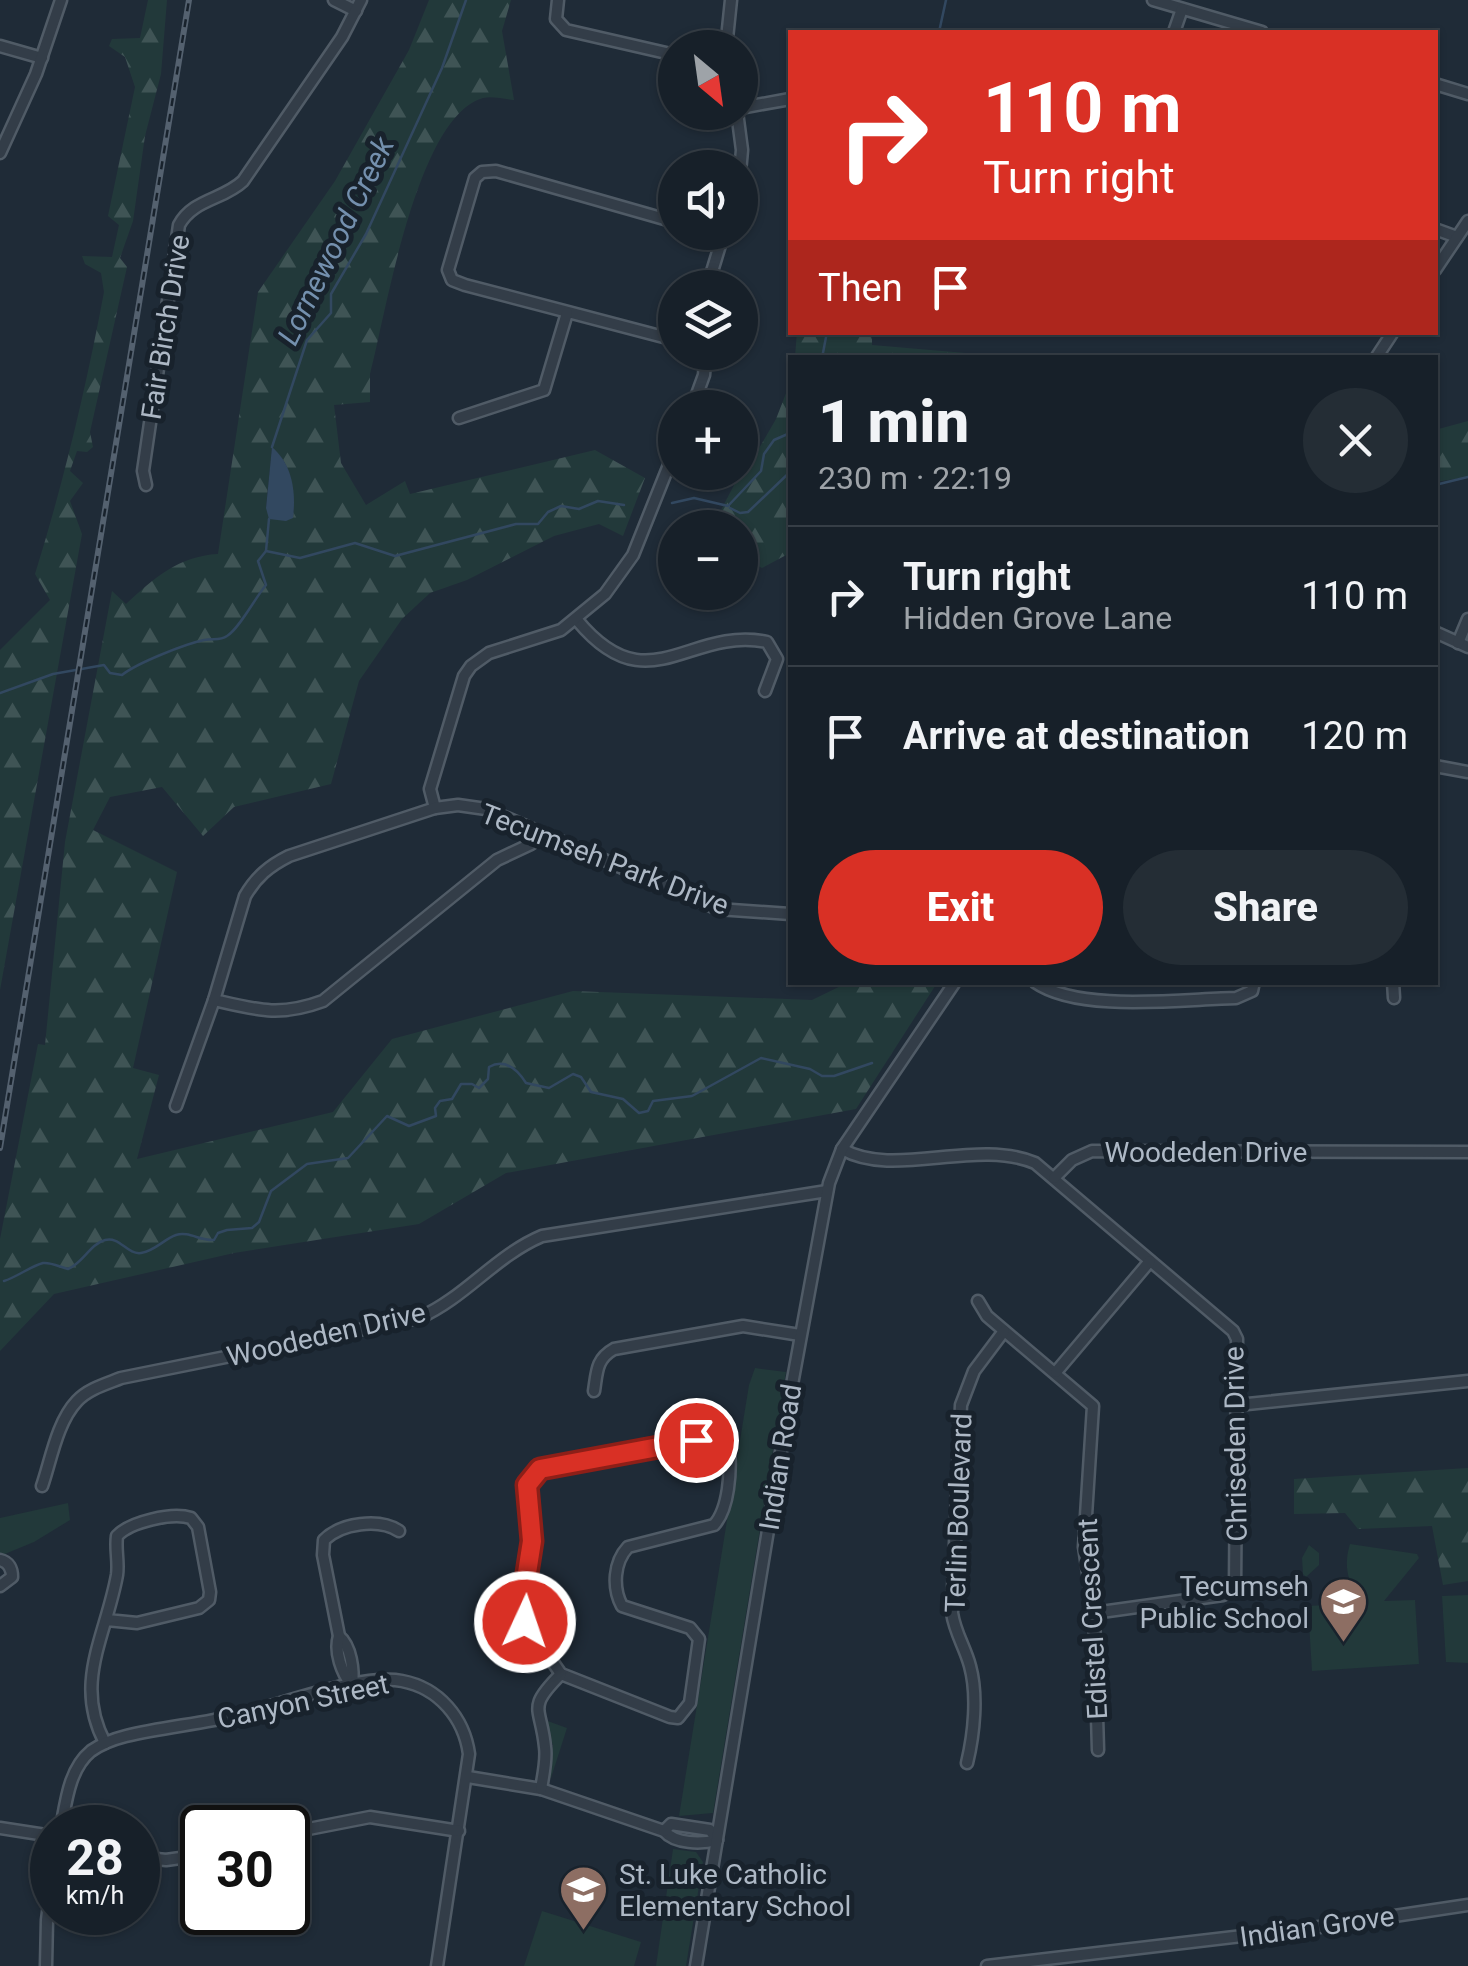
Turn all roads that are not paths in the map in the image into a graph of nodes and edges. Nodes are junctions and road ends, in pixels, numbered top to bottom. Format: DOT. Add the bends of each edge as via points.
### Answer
graph roads {
  1 [pos="61,0"];
  2 [pos="334,0"];
  3 [pos="558,0"];
  4 [pos="732,0"];
  5 [pos="1153,0"];
  6 [pos="358,6"];
  7 [pos="1182,9"];
  8 [pos="728,30"];
  9 [pos="1175,30"];
  10 [pos="1255,30"];
  11 [pos="0,46"];
  12 [pos="658,51"];
  13 [pos="42,58"];
  14 [pos="1438,85"];
  15 [pos="1468,94"];
  16 [pos="788,99"];
  17 [pos="758,106"];
  18 [pos="0,153"];
  19 [pos="658,217"];
  20 [pos="1468,221"];
  21 [pos="1438,230"];
  22 [pos="1457,237"];
  23 [pos="1438,266"];
  24 [pos="567,313"];
  25 [pos="658,336"];
  26 [pos="459,418"];
  27 [pos="146,486"];
  28 [pos="659,490"];
  29 [pos="1468,619"];
  30 [pos="578,620"];
  31 [pos="1438,633"];
  32 [pos="1463,645"];
  33 [pos="765,691"];
  34 [pos="1438,767"];
  35 [pos="1468,772"];
  36 [pos="435,808"];
  37 [pos="545,834"];
  38 [pos="788,914"];
  39 [pos="953,985"];
  40 [pos="1040,985"];
  41 [pos="1253,985"];
  42 [pos="1393,985"];
  43 [pos="1394,998"];
  44 [pos="214,1000"];
  45 [pos="176,1106"];
  46 [pos="842,1150"];
  47 [pos="1468,1152"];
  48 [pos="1054,1178"];
  49 [pos="827,1191"];
  50 [pos="1150,1261"];
  51 [pos="978,1301"];
  52 [pos="1004,1331"];
  53 [pos="800,1336"];
  54 [pos="1056,1372"];
  55 [pos="1468,1381"];
  56 [pos="594,1391"];
  57 [pos="1238,1405"];
  58 [pos="42,1486"];
  59 [pos="399,1531"];
  60 [pos="0,1560"];
  61 [pos="0,1586"];
  62 [pos="1094,1613"];
  63 [pos="106,1620"];
  64 [pos="561,1674"];
  65 [pos="352,1686"];
  66 [pos="105,1743"];
  67 [pos="1098,1750"];
  68 [pos="967,1763"];
  69 [pos="468,1777"];
  70 [pos="542,1789"];
  71 [pos="67,1805"];
  72 [pos="0,1828"];
  73 [pos="310,1829"];
  74 [pos="459,1831"];
  75 [pos="30,1833"];
  76 [pos="716,1840"];
  77 [pos="1468,1904"];
  78 [pos="47,1935"];
  79 [pos="46,1966"];
  80 [pos="437,1966"];
  81 [pos="696,1966"];
  82 [pos="986,1966"];
  1 -- 13 [label="street"];
  2 -- 6 [label="street"];
  3 -- 12 [label="street" via="556,20 566,30"];
  4 -- 8 [label="street"];
  5 -- 7 [label="street"];
  6 -- 27 [label="street, Fair Birch Drive" via="243,182 202,202 179,225"];
  7 -- 9 [label="street"];
  7 -- 10 [label="street"];
  11 -- 13 [label="street"];
  13 -- 18 [label="street"];
  14 -- 15 [label="street"];
  16 -- 17 [label="street"];
  19 -- 24 [label="street" via="496,171 476,178 450,256 452,280"];
  20 -- 22 [label="street"];
  21 -- 22 [label="street"];
  22 -- 23 [label="street"];
  24 -- 25 [label="street"];
  24 -- 26 [label="street" via="544,390"];
  28 -- 30 [label="street" via="633,555"];
  29 -- 32 [label="street"];
  30 -- 33 [label="street" via="595,641 636,660 662,660 731,640 767,642 777,658"];
  30 -- 36 [label="street" via="490,652 470,666 430,789"];
  31 -- 32 [label="street"];
  34 -- 35 [label="street"];
  36 -- 37 [label="street, Tecumseh Park Drive" via="486,809"];
  36 -- 44 [label="street, Tecumseh Park Drive" via="269,866 245,896"];
  37 -- 38 [label="street, Tecumseh Park Drive" via="718,909"];
  37 -- 44 [label="street" via="497,860 324,1001 268,1012"];
  39 -- 46 [label="street, Indian Road"];
  40 -- 41 [label="street" via="1092,1001 1236,998"];
  42 -- 43 [label="street"];
  44 -- 45 [label="street, Tecumseh Park Drive"];
  46 -- 48 [label="street" via="867,1160 1004,1153"];
  46 -- 49 [label="street, Indian Road"];
  47 -- 48 [label="street, Woodeden Drive" via="1092,1151"];
  48 -- 50 [label="street, Chriseden Drive"];
  49 -- 53 [label="street, Indian Road"];
  49 -- 58 [label="street, Woodeden Drive" via="542,1236 516,1247 458,1298 419,1318 121,1378 76,1402"];
  50 -- 54 [label="street"];
  50 -- 57 [label="street, Chriseden Drive" via="1233,1331"];
  51 -- 52 [label="street, Edistel Crescent"];
  52 -- 54 [label="street, Edistel Crescent"];
  52 -- 68 [label="street, Terlin Boulevard" via="974,1371 961,1405 952,1613 972,1670"];
  53 -- 56 [label="street" via="743,1326 614,1349 598,1364"];
  53 -- 76 [label="street, Indian Road"];
  54 -- 62 [label="street, Edistel Crescent" via="1088,1399 1095,1418 1084,1547"];
  55 -- 57 [label="street"];
  57 -- 62 [label="street, Chriseden Drive" via="1234,1588 1223,1596"];
  59 -- 65 [label="street" via="370,1524 324,1540 336,1644"];
  60 -- 61 [label="street" via="12,1572"];
  62 -- 67 [label="street, Edistel Crescent"];
  63 -- 63 [label="street" via="138,1623 207,1603 210,1590 191,1518 120,1532"];
  63 -- 66 [label="street" via="90,1672 94,1719"];
  64 -- 64 [label="street" via="670,1717 686,1712 700,1639 690,1628 622,1606 615,1592 620,1556 628,1547 722,1518 730,1463 722,1442 696,1440 533,1474 527,1485 532,1541 522,1605 525,1622"];
  64 -- 70 [label="street" via="536,1711 546,1749"];
  65 -- 66 [label="street, Canyon Street"];
  65 -- 69 [label="street, Canyon Street" via="400,1680 435,1695 464,1731"];
  66 -- 71 [label="street" via="75,1771"];
  69 -- 70 [label="street"];
  69 -- 74 [label="street, Canyon Street"];
  70 -- 76 [label="street" via="669,1838"];
  72 -- 75 [label="street"];
  73 -- 74 [label="street" via="370,1817"];
  74 -- 80 [label="street, Canyon Street"];
  76 -- 81 [label="street, Indian Road"];
  77 -- 82 [label="street, Indian Grove"];
  78 -- 79 [label="street"];
}
